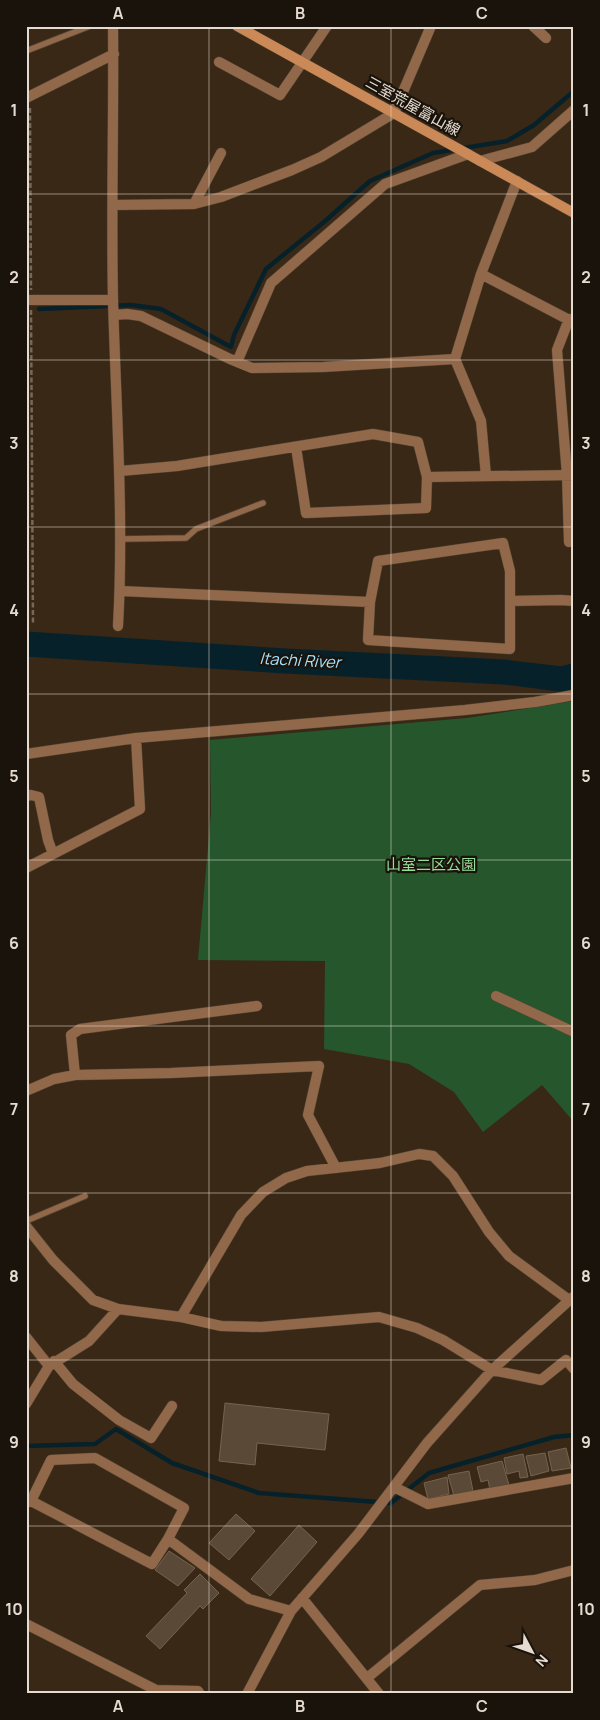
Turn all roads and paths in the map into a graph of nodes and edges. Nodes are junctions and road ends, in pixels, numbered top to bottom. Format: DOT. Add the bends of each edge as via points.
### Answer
graph roads {
  1 [pos="90,26"];
  2 [pos="113,26"];
  3 [pos="237,26"];
  4 [pos="327,26"];
  5 [pos="431,26"];
  6 [pos="532,26"];
  7 [pos="546,38"];
  8 [pos="26,51"];
  9 [pos="114,54"];
  10 [pos="219,62"];
  11 [pos="301,62"];
  12 [pos="28,97"];
  13 [pos="574,110"];
  14 [pos="394,113"];
  15 [pos="221,153"];
  16 [pos="468,154"];
  17 [pos="480,161"];
  18 [pos="517,181"];
  19 [pos="194,204"];
  20 [pos="113,205"];
  21 [pos="574,213"];
  22 [pos="481,274"];
  23 [pos="29,300"];
  24 [pos="113,300"];
  25 [pos="114,315"];
  26 [pos="571,320"];
  27 [pos="455,359"];
  28 [pos="237,362"];
  29 [pos="296,446"];
  30 [pos="120,470"];
  31 [pos="570,475"];
  32 [pos="486,476"];
  33 [pos="427,477"];
  34 [pos="263,503"];
  35 [pos="120,539"];
  36 [pos="569,542"];
  37 [pos="120,591"];
  38 [pos="510,601"];
  39 [pos="574,601"];
  40 [pos="370,602"];
  41 [pos="33,623"];
  42 [pos="118,626"];
  43 [pos="574,695"];
  44 [pos="136,738"];
  45 [pos="26,754"];
  46 [pos="26,796"];
  47 [pos="53,854"];
  48 [pos="26,868"];
  49 [pos="496,996"];
  50 [pos="257,1006"];
  51 [pos="574,1032"];
  52 [pos="75,1075"];
  53 [pos="26,1091"];
  54 [pos="336,1168"];
  55 [pos="85,1196"];
  56 [pos="26,1220"];
  57 [pos="26,1226"];
  58 [pos="571,1298"];
  59 [pos="118,1309"];
  60 [pos="181,1317"];
  61 [pos="26,1337"];
  62 [pos="52,1364"];
  63 [pos="574,1369"];
  64 [pos="492,1370"];
  65 [pos="26,1404"];
  66 [pos="172,1406"];
  67 [pos="574,1478"];
  68 [pos="394,1487"];
  69 [pos="29,1502"];
  70 [pos="168,1539"];
  71 [pos="574,1570"];
  72 [pos="302,1598"];
  73 [pos="291,1610"];
  74 [pos="26,1624"];
  75 [pos="367,1678"];
  76 [pos="200,1694"];
  77 [pos="247,1694"];
  78 [pos="379,1694"];
  1 -- 8 [label="lane"];
  2 -- 9 [label="street"];
  3 -- 11 [label="main road, 三室荒屋富山線"];
  4 -- 11 [label="street"];
  5 -- 14 [label="street"];
  6 -- 7 [label="street"];
  9 -- 12 [label="street"];
  9 -- 20 [label="street"];
  10 -- 11 [label="street" via="280,95"];
  11 -- 14 [label="main road, 三室荒屋富山線"];
  12 -- 23 [label="path"];
  13 -- 17 [label="street" via="532,147"];
  14 -- 16 [label="main road, 三室荒屋富山線"];
  14 -- 19 [label="street" via="321,157 221,197"];
  15 -- 19 [label="street"];
  16 -- 17 [label="main road, 三室荒屋富山線"];
  16 -- 28 [label="street" via="385,184 271,283"];
  17 -- 18 [label="main road, 三室荒屋富山線"];
  18 -- 21 [label="main road, 三室荒屋富山線"];
  18 -- 22 [label="street"];
  19 -- 20 [label="street"];
  20 -- 24 [label="street"];
  22 -- 26 [label="street"];
  22 -- 27 [label="street"];
  23 -- 24 [label="street"];
  23 -- 41 [label="path"];
  24 -- 25 [label="street"];
  25 -- 28 [label="street" via="141,316"];
  25 -- 30 [label="street"];
  26 -- 31 [label="street" via="557,350"];
  27 -- 28 [label="street" via="323,368 252,368"];
  27 -- 32 [label="street" via="480,421"];
  29 -- 30 [label="street" via="177,466"];
  29 -- 33 [label="street" via="373,434 418,442"];
  29 -- 33 [label="street" via="306,513 426,508"];
  30 -- 35 [label="street"];
  31 -- 32 [label="street"];
  31 -- 36 [label="street"];
  32 -- 33 [label="street"];
  34 -- 35 [label="lane" via="196,529 186,538"];
  35 -- 37 [label="street"];
  37 -- 40 [label="street"];
  37 -- 42 [label="street"];
  38 -- 39 [label="street"];
  38 -- 40 [label="street" via="510,571 503,543 378,561"];
  38 -- 40 [label="street" via="510,649 368,640"];
  43 -- 44 [label="street" via="465,710"];
  44 -- 45 [label="street"];
  44 -- 47 [label="street" via="140,809"];
  46 -- 47 [label="street" via="39,797"];
  47 -- 48 [label="street"];
  49 -- 51 [label="street"];
  50 -- 52 [label="street" via="80,1029 71,1035"];
  52 -- 53 [label="street" via="54,1078"];
  52 -- 54 [label="street" via="319,1066 308,1115"];
  54 -- 58 [label="street" via="419,1154 433,1156 453,1176 489,1232 509,1256"];
  54 -- 60 [label="street" via="307,1171 286,1178 263,1192 241,1216"];
  55 -- 56 [label="lane"];
  57 -- 59 [label="street" via="53,1260 93,1300"];
  58 -- 64 [label="street"];
  59 -- 60 [label="street"];
  59 -- 62 [label="street" via="89,1341"];
  60 -- 64 [label="street" via="221,1326 261,1327 379,1317 443,1340"];
  61 -- 62 [label="street"];
  62 -- 65 [label="street"];
  62 -- 66 [label="street" via="119,1420 151,1438"];
  63 -- 64 [label="street" via="566,1360 541,1380"];
  64 -- 68 [label="street" via="427,1443"];
  67 -- 68 [label="street" via="428,1504"];
  68 -- 72 [label="street"];
  69 -- 70 [label="street" via="152,1564"];
  69 -- 70 [label="street" via="51,1460 96,1458 184,1508"];
  70 -- 73 [label="street" via="249,1599"];
  71 -- 75 [label="street" via="535,1580 480,1585"];
  72 -- 73 [label="street"];
  72 -- 75 [label="street"];
  73 -- 77 [label="street"];
  74 -- 76 [label="street" via="156,1690 198,1691"];
  75 -- 78 [label="street"];
}
